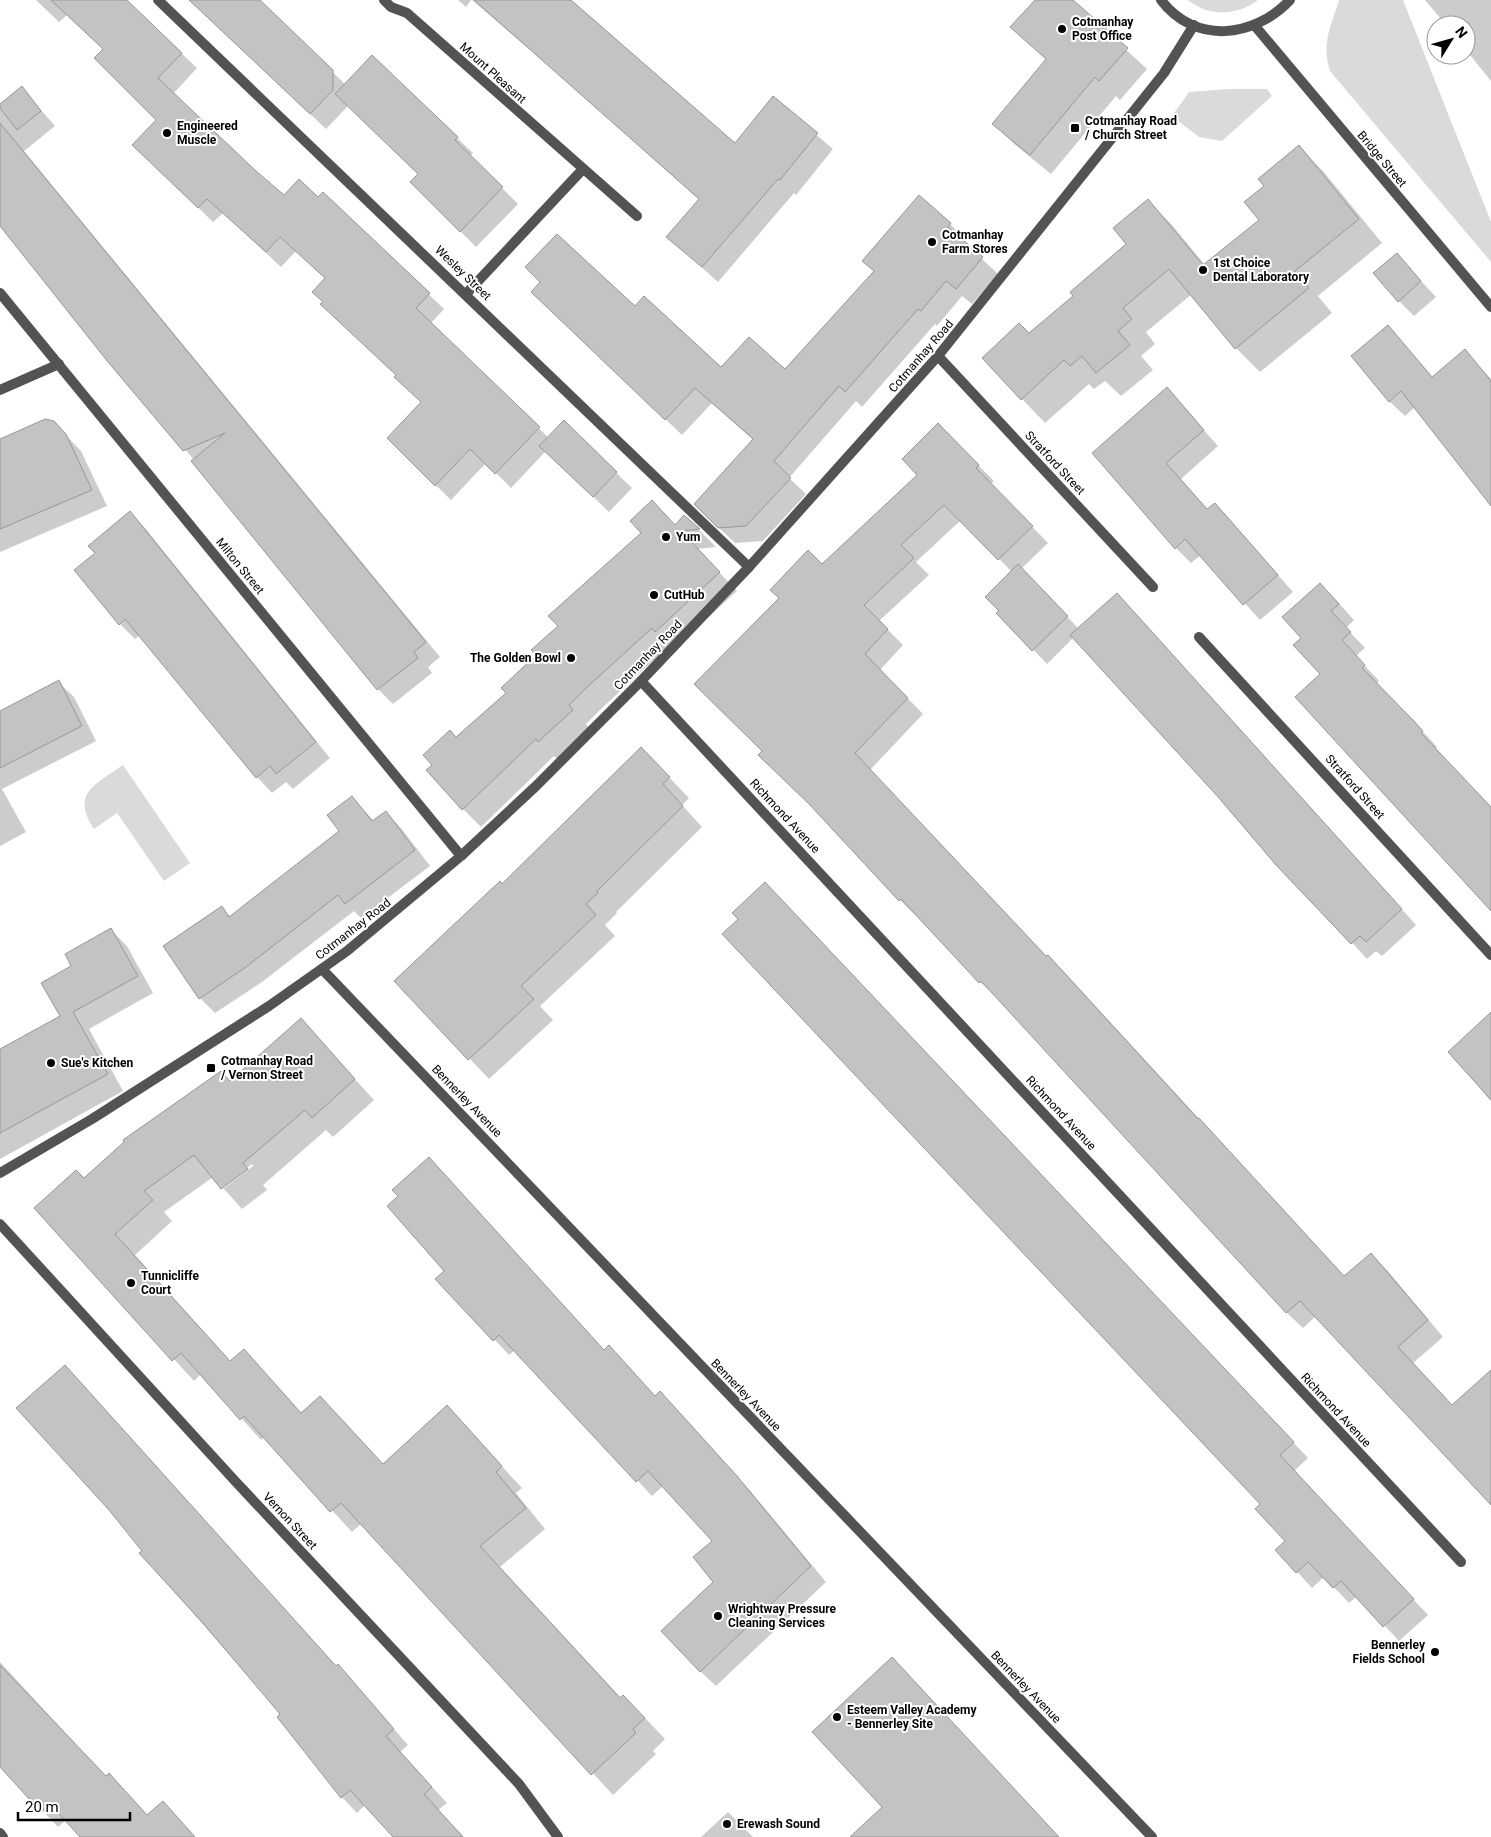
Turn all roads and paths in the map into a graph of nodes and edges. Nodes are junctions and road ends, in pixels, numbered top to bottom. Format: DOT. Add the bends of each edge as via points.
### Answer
graph roads {
  1 [pos="158,0"];
  2 [pos="384,0"];
  3 [pos="1161,0"];
  4 [pos="1290,0"];
  5 [pos="1194,25"];
  6 [pos="1255,26"];
  7 [pos="583,169"];
  8 [pos="637,216"];
  9 [pos="0,293"];
  10 [pos="466,294"];
  11 [pos="1491,308"];
  12 [pos="938,356"];
  13 [pos="58,364"];
  14 [pos="0,390"];
  15 [pos="749,567"];
  16 [pos="1153,587"];
  17 [pos="1199,637"];
  18 [pos="641,680"];
  19 [pos="461,856"];
  20 [pos="1491,955"];
  21 [pos="322,969"];
  22 [pos="0,1173"];
  23 [pos="0,1224"];
  24 [pos="1462,1562"];
  25 [pos="0,1834"];
  26 [pos="4,1837"];
  27 [pos="558,1837"];
  28 [pos="1152,1837"];
  1 -- 10 [label="street, Wesley Street"];
  2 -- 7 [label="street, Mount Pleasant" via="391,7 407,13"];
  3 -- 5 [label="street" via="1176,16"];
  4 -- 6 [label="street" via="1274,16"];
  5 -- 6 [label="street" via="1224,32"];
  5 -- 12 [label="street, Cotmanhay Road" via="1164,73"];
  6 -- 11 [label="street, Bridge Street"];
  7 -- 8 [label="street, Mount Pleasant"];
  7 -- 10 [label="street"];
  9 -- 13 [label="street, Milton Street"];
  10 -- 15 [label="street, Wesley Street"];
  12 -- 15 [label="street, Cotmanhay Road"];
  12 -- 16 [label="street, Stratford Street"];
  13 -- 14 [label="street"];
  13 -- 19 [label="street, Milton Street"];
  15 -- 18 [label="street, Cotmanhay Road"];
  17 -- 20 [label="street, Stratford Street"];
  18 -- 19 [label="street, Cotmanhay Road"];
  18 -- 24 [label="street, Richmond Avenue"];
  19 -- 21 [label="street, Cotmanhay Road" via="374,930"];
  21 -- 22 [label="street, Cotmanhay Road" via="92,1119"];
  21 -- 28 [label="street, Bennerley Avenue"];
  23 -- 27 [label="street, Vernon Street" via="236,1482 520,1784"];
  25 -- 26 [label="street"];
}
